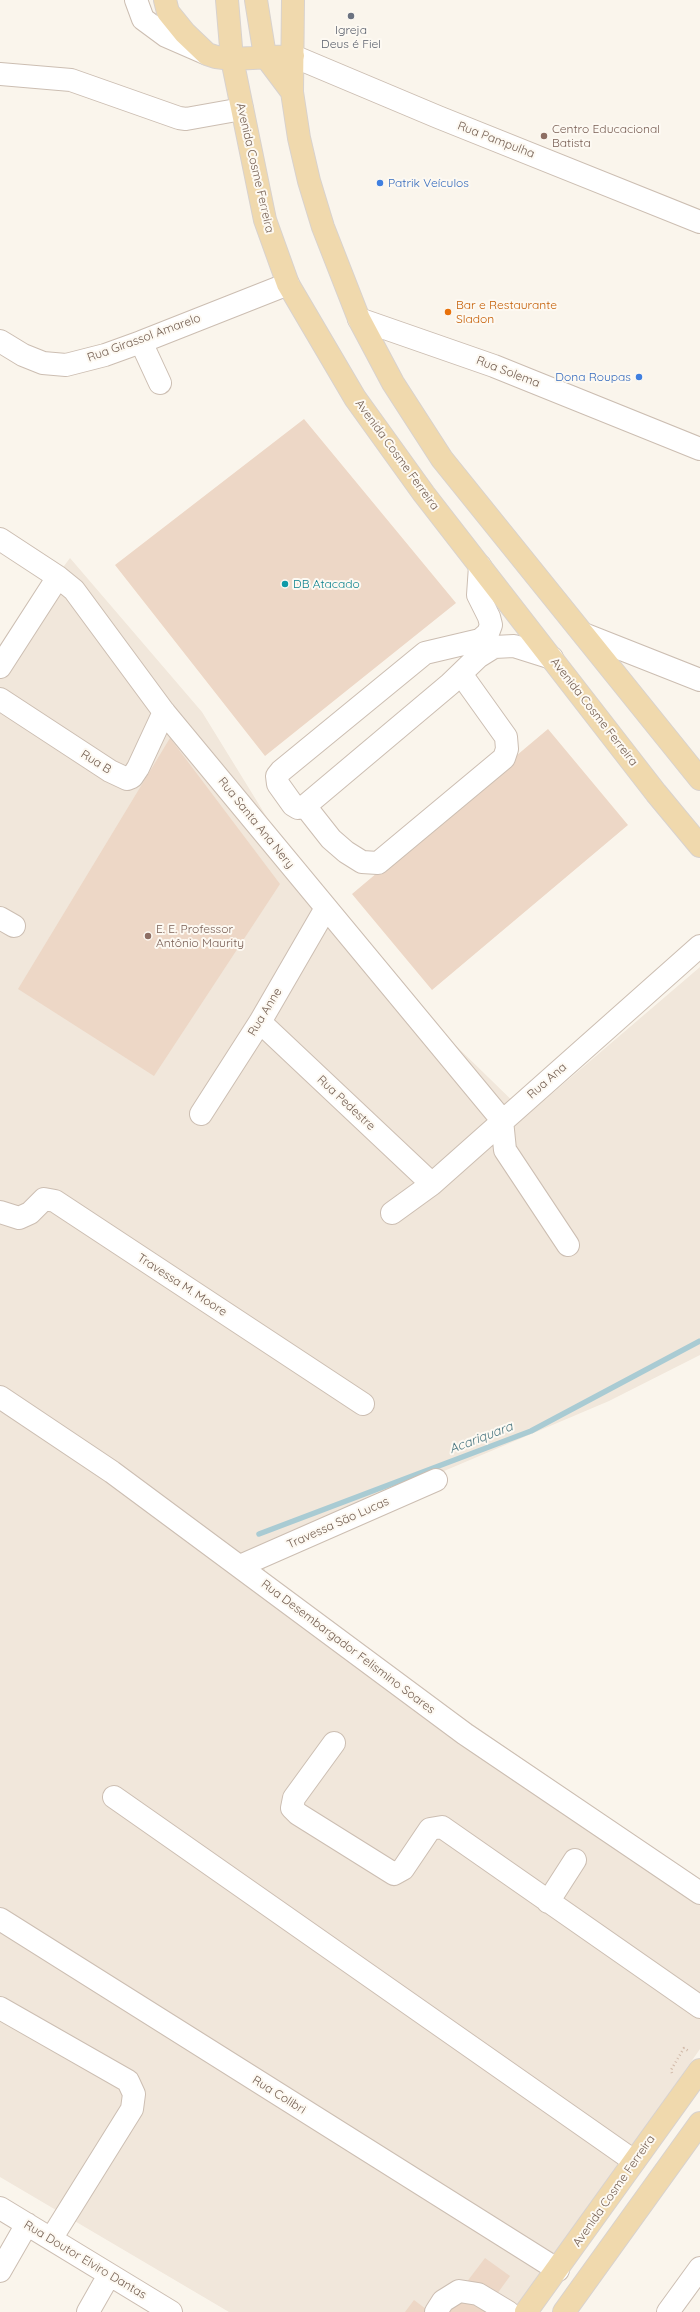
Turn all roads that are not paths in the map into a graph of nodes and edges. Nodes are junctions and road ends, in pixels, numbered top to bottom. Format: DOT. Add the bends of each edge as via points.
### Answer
graph roads {
  1 [pos="136,0"];
  2 [pos="165,0"];
  3 [pos="228,0"];
  4 [pos="256,0"];
  5 [pos="292,0"];
  6 [pos="207,54"];
  7 [pos="265,56"];
  8 [pos="293,56"];
  9 [pos="232,59"];
  10 [pos="0,74"];
  11 [pos="292,92"];
  12 [pos="242,109"];
  13 [pos="700,222"];
  14 [pos="288,284"];
  15 [pos="359,319"];
  16 [pos="0,341"];
  17 [pos="141,342"];
  18 [pos="160,383"];
  19 [pos="700,449"];
  20 [pos="0,539"];
  21 [pos="480,566"];
  22 [pos="58,577"];
  23 [pos="586,635"];
  24 [pos="552,658"];
  25 [pos="0,667"];
  26 [pos="461,674"];
  27 [pos="700,680"];
  28 [pos="0,699"];
  29 [pos="164,712"];
  30 [pos="700,779"];
  31 [pos="305,806"];
  32 [pos="700,846"];
  33 [pos="326,908"];
  34 [pos="700,946"];
  35 [pos="260,1022"];
  36 [pos="201,1114"];
  37 [pos="502,1120"];
  38 [pos="432,1184"];
  39 [pos="0,1212"];
  40 [pos="392,1213"];
  41 [pos="568,1245"];
  42 [pos="0,1397"];
  43 [pos="363,1404"];
  44 [pos="436,1480"];
  45 [pos="240,1566"];
  46 [pos="334,1743"];
  47 [pos="114,1797"];
  48 [pos="575,1860"];
  49 [pos="700,1893"];
  50 [pos="548,1902"];
  51 [pos="0,1919"];
  52 [pos="700,2006"];
  53 [pos="0,2008"];
  54 [pos="700,2070"];
  55 [pos="700,2123"];
  56 [pos="634,2161"];
  57 [pos="0,2208"];
  58 [pos="27,2224"];
  59 [pos="51,2239"];
  60 [pos="700,2268"];
  61 [pos="558,2270"];
  62 [pos="0,2272"];
  63 [pos="109,2275"];
  64 [pos="161,2310"];
  65 [pos="88,2312"];
  66 [pos="436,2312"];
  67 [pos="508,2312"];
  68 [pos="526,2312"];
  69 [pos="564,2312"];
  70 [pos="668,2312"];
  1 -- 6 [label="street" via="143,19 166,36"];
  2 -- 6 [label="main road" via="168,12"];
  3 -- 9 [label="main road, Avenida Cosme Ferreira"];
  4 -- 7 [label="main road"];
  5 -- 8 [label="main road"];
  6 -- 9 [label="main road"];
  7 -- 8 [label="main road"];
  7 -- 9 [label="main road"];
  7 -- 11 [label="main road"];
  8 -- 11 [label="main road"];
  8 -- 13 [label="street, Rua Pampulha"];
  9 -- 12 [label="main road, Avenida Cosme Ferreira"];
  10 -- 12 [label="street" via="71,80 179,118"];
  11 -- 15 [label="main road" via="300,138 322,227"];
  12 -- 14 [label="main road, Avenida Cosme Ferreira" via="265,220"];
  14 -- 17 [label="street, Rua Girassol Amarelo"];
  14 -- 21 [label="main road, Avenida Cosme Ferreira" via="355,398"];
  15 -- 19 [label="street, Rua Solema" via="494,366"];
  15 -- 23 [label="main road" via="393,384 442,459"];
  16 -- 17 [label="street, Rua Girassol Amarelo" via="42,363 66,365"];
  17 -- 18 [label="street"];
  20 -- 22 [label="street, Rua Santa Ana Nery"];
  21 -- 24 [label="main road, Avenida Cosme Ferreira"];
  21 -- 31 [label="street" via="478,595 489,617 491,625 488,633 480,640 425,653 281,770 277,776 278,784 293,805 298,808"];
  22 -- 25 [label="street"];
  22 -- 29 [label="street, Rua Santa Ana Nery" via="74,590"];
  23 -- 27 [label="street"];
  23 -- 30 [label="main road"];
  24 -- 26 [label="street" via="514,646 494,647 478,657"];
  24 -- 32 [label="main road, Avenida Cosme Ferreira"];
  26 -- 31 [label="street"];
  26 -- 31 [label="street" via="506,737 507,749 504,758 378,863 362,862 346,852 331,839"];
  28 -- 29 [label="street, Rua B" via="110,771 127,779 132,777 138,768"];
  29 -- 33 [label="street, Rua Santa Ana Nery"];
  33 -- 35 [label="street, Rua Anne"];
  33 -- 37 [label="street, Rua Santa Ana Nery"];
  34 -- 37 [label="street, Rua Ana"];
  35 -- 36 [label="street, Rua Anne"];
  35 -- 38 [label="street, Rua Pedestre"];
  37 -- 38 [label="street, Rua Ana"];
  37 -- 41 [label="street" via="505,1150"];
  38 -- 40 [label="street, Rua Ana"];
  39 -- 43 [label="street, Travessa M. Moore" via="18,1218 30,1213 44,1198 54,1200"];
  42 -- 45 [label="street, Rua Desembargador Felismino Soares" via="112,1472"];
  44 -- 45 [label="street, Travessa São Lucas"];
  45 -- 49 [label="street, Rua Desembargador Felismino Soares" via="464,1734"];
  46 -- 50 [label="street" via="294,1798 292,1808 298,1814 394,1874 402,1869 430,1829 442,1827"];
  47 -- 56 [label="street"];
  48 -- 50 [label="street"];
  50 -- 52 [label="street"];
  51 -- 61 [label="street, Rua Colibri"];
  53 -- 59 [label="street" via="128,2081 134,2094 132,2109"];
  54 -- 56 [label="main road, Avenida Cosme Ferreira"];
  55 -- 69 [label="main road"];
  56 -- 61 [label="main road, Avenida Cosme Ferreira"];
  57 -- 58 [label="street, Rua Doutor Elviro Dantas"];
  58 -- 59 [label="street, Rua Doutor Elviro Dantas"];
  58 -- 62 [label="street"];
  59 -- 63 [label="street, Rua Doutor Elviro Dantas"];
  60 -- 70 [label="street"];
  61 -- 68 [label="main road, Avenida Cosme Ferreira"];
  63 -- 64 [label="street, Rua Doutor Elviro Dantas"];
  63 -- 65 [label="street"];
  66 -- 67 [label="street" via="443,2301 459,2291 478,2294"];
}
